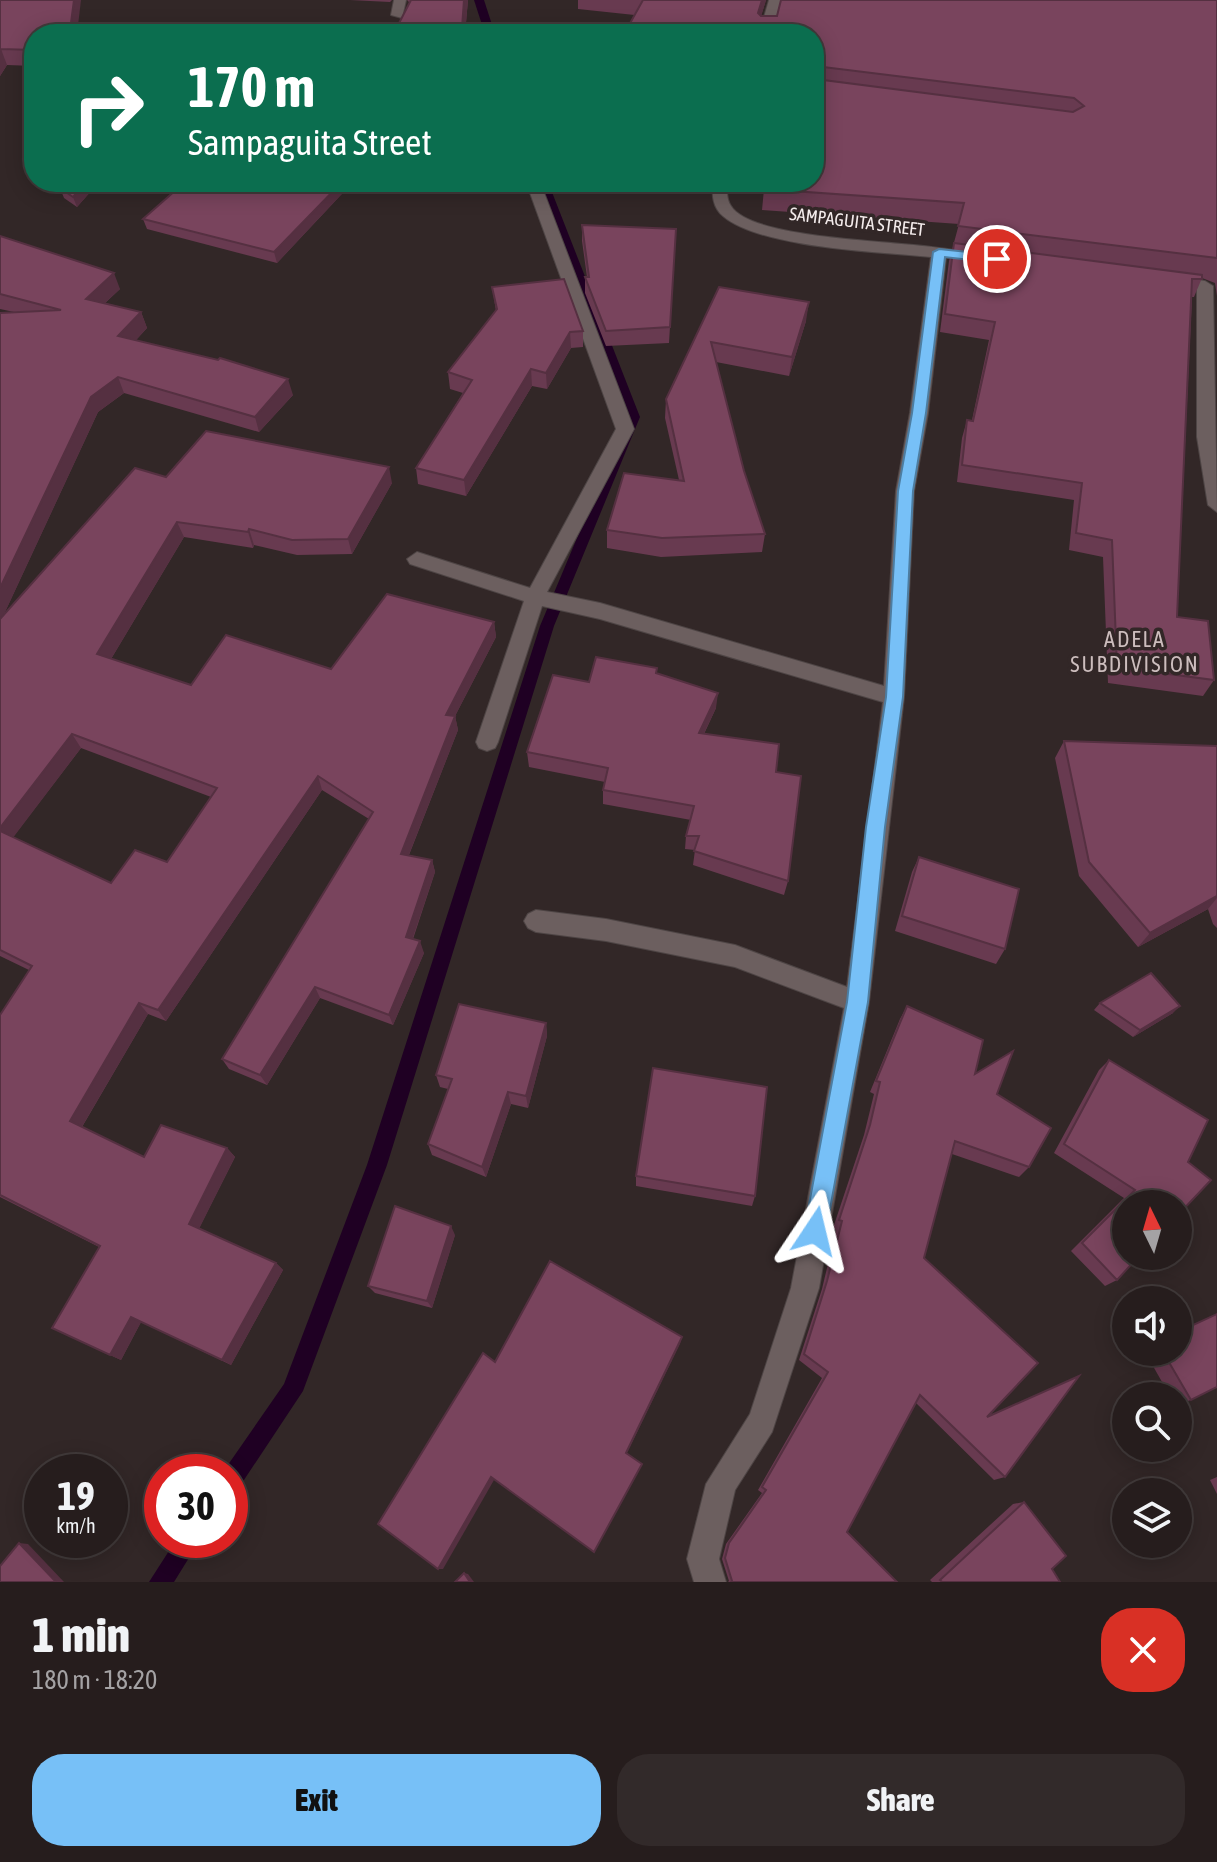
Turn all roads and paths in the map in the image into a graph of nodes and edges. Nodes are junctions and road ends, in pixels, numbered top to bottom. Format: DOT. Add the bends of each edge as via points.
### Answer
graph roads {
  1 [pos="400,0"];
  2 [pos="775,0"];
  3 [pos="397,15"];
  4 [pos="769,24"];
  5 [pos="537,192"];
  6 [pos="721,192"];
  7 [pos="939,252"];
  8 [pos="971,256"];
  9 [pos="1160,279"];
  10 [pos="1211,287"];
  11 [pos="1211,438"];
  12 [pos="1217,505"];
  13 [pos="417,559"];
  14 [pos="539,598"];
  15 [pos="894,697"];
  16 [pos="487,742"];
  17 [pos="536,921"];
  18 [pos="857,1002"];
  19 [pos="710,1582"];
  1 -- 3 [label="street"];
  2 -- 4 [label="street"];
  5 -- 14 [label="street" via="625,429"];
  6 -- 7 [label="street, SAMPAGUITA STREET" via="727,214 780,234"];
  7 -- 8 [label="street, SAMPAGUITA STREET"];
  7 -- 15 [label="street" via="905,491"];
  9 -- 10 [label="street"];
  10 -- 11 [label="street"];
  11 -- 12 [label="street"];
  13 -- 14 [label="street"];
  14 -- 15 [label="street"];
  14 -- 16 [label="street"];
  15 -- 18 [label="street"];
  17 -- 18 [label="street" via="735,956"];
  18 -- 19 [label="street" via="805,1288 762,1422 721,1484 703,1559"];
}
